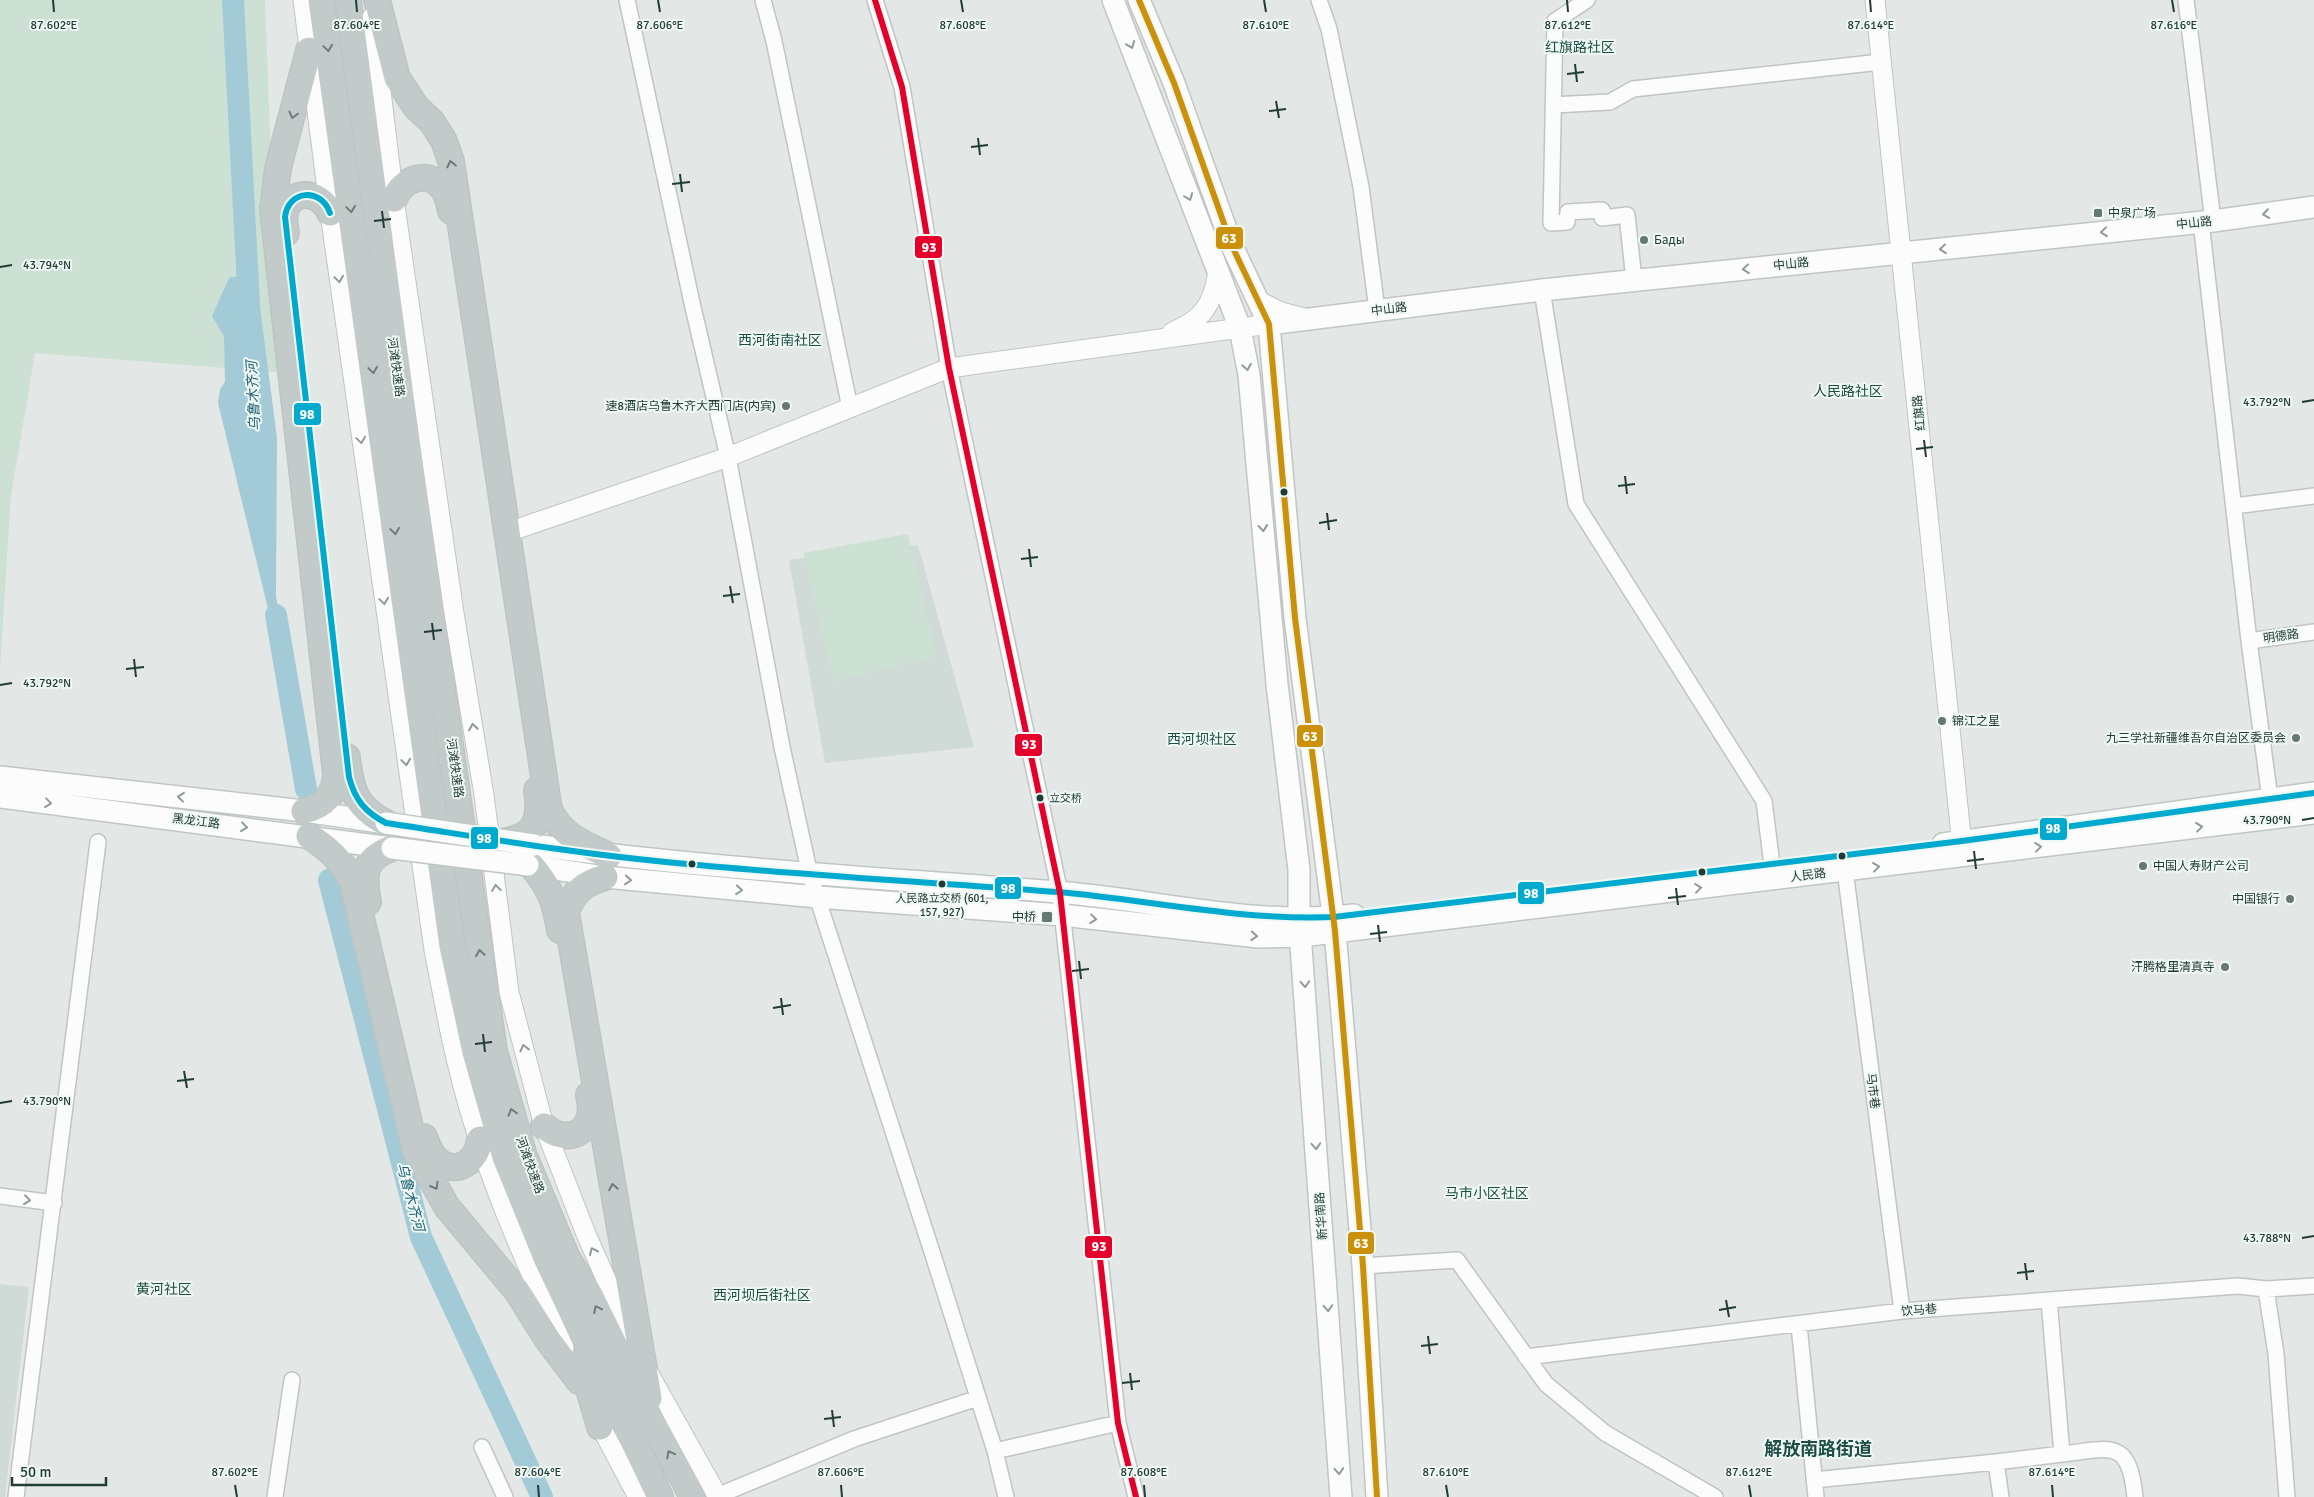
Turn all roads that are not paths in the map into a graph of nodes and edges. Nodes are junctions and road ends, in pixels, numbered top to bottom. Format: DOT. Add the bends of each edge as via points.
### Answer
graph roads {
  1 [pos="302,0"];
  2 [pos="321,0"];
  3 [pos="348,0"];
  4 [pos="370,0"];
  5 [pos="377,0"];
  6 [pos="627,0"];
  7 [pos="763,0"];
  8 [pos="875,0"];
  9 [pos="1113,0"];
  10 [pos="1139,0"];
  11 [pos="1319,0"];
  12 [pos="1587,0"];
  13 [pos="1875,0"];
  14 [pos="2186,0"];
  15 [pos="308,50"];
  16 [pos="1882,62"];
  17 [pos="1553,104"];
  18 [pos="394,199"];
  19 [pos="2314,207"];
  20 [pos="330,213"];
  21 [pos="2207,222"];
  22 [pos="1902,253"];
  23 [pos="1218,272"];
  24 [pos="1634,280"];
  25 [pos="1542,290"];
  26 [pos="1259,300"];
  27 [pos="1377,310"];
  28 [pos="1323,317"];
  29 [pos="1269,324"];
  30 [pos="1240,328"];
  31 [pos="1152,340"];
  32 [pos="949,368"];
  33 [pos="850,408"];
  34 [pos="728,457"];
  35 [pos="2314,496"];
  36 [pos="2234,506"];
  37 [pos="511,531"];
  38 [pos="2314,632"];
  39 [pos="2248,641"];
  40 [pos="0,776"];
  41 [pos="2314,793"];
  42 [pos="0,797"];
  43 [pos="2270,799"];
  44 [pos="304,811"];
  45 [pos="2314,813"];
  46 [pos="2292,816"];
  47 [pos="2314,817"];
  48 [pos="386,823"];
  49 [pos="310,836"];
  50 [pos="98,842"];
  51 [pos="506,842"];
  52 [pos="392,848"];
  53 [pos="1962,848"];
  54 [pos="531,858"];
  55 [pos="1772,864"];
  56 [pos="607,866"];
  57 [pos="1845,870"];
  58 [pos="810,875"];
  59 [pos="1060,893"];
  60 [pos="817,897"];
  61 [pos="1062,915"];
  62 [pos="1335,924"];
  63 [pos="1301,927"];
  64 [pos="544,1126"];
  65 [pos="480,1139"];
  66 [pos="0,1196"];
  67 [pos="54,1203"];
  68 [pos="1363,1266"];
  69 [pos="555,1276"];
  70 [pos="2314,1286"];
  71 [pos="2266,1289"];
  72 [pos="2049,1300"];
  73 [pos="1902,1311"];
  74 [pos="1799,1325"];
  75 [pos="1526,1357"];
  76 [pos="643,1363"];
  77 [pos="292,1380"];
  78 [pos="579,1382"];
  79 [pos="978,1398"];
  80 [pos="1118,1423"];
  81 [pos="654,1425"];
  82 [pos="600,1427"];
  83 [pos="482,1447"];
  84 [pos="995,1451"];
  85 [pos="2062,1454"];
  86 [pos="1996,1462"];
  87 [pos="1814,1480"];
  88 [pos="16,1497"];
  89 [pos="275,1497"];
  90 [pos="505,1497"];
  91 [pos="638,1497"];
  92 [pos="660,1497"];
  93 [pos="693,1497"];
  94 [pos="717,1497"];
  95 [pos="1006,1497"];
  96 [pos="1136,1497"];
  97 [pos="1341,1497"];
  98 [pos="1377,1497"];
  99 [pos="1715,1497"];
  100 [pos="1816,1497"];
  101 [pos="2001,1497"];
  102 [pos="2135,1497"];
  103 [pos="2287,1497"];
  1 -- 15 [label="street"];
  2 -- 69 [label="highway, 河滩快速路, one-way" via="452,946 475,1052 505,1157"];
  81 -- 3 [label="highway, 河滩快速路, one-way" via="590,1295 567,1258 524,1156 494,1051 410,466"];
  4 -- 18 [label="street"];
  56 -- 5 [label="highway, one-way" via="565,834 548,810 451,162 444,141 432,122 416,107 397,78"];
  6 -- 34 [label="street"];
  7 -- 33 [label="street"];
  8 -- 32 [label="street" via="902,87"];
  9 -- 23 [label="main road, 新华南路, one-way"];
  10 -- 26 [label="main road" via="1174,83 1232,246"];
  11 -- 27 [label="street" via="1329,29 1361,187"];
  12 -- 17 [label="street" via="1555,21"];
  13 -- 16 [label="street, 红旗路"];
  14 -- 21 [label="street"];
  15 -- 20 [label="street"];
  15 -- 44 [label="highway, one-way" via="278,168 273,210 336,774 332,794 315,808"];
  16 -- 17 [label="street" via="1633,90 1610,102"];
  16 -- 22 [label="street, 红旗路"];
  17 -- 24 [label="street" via="1551,224 1568,222 1568,212 1602,210 1602,218 1627,215"];
  18 -- 51 [label="highway" via="403,184 420,177 437,182 449,203 539,808 538,818 529,831 516,840"];
  64 -- 18 [label="street, one-way" via="509,992 484,795"];
  19 -- 21 [label="main road, 中山路, one-way"];
  20 -- 48 [label="highway" via="323,200 302,195 289,203 284,217 349,777 361,805"];
  20 -- 65 [label="street, one-way" via="434,950 458,1067"];
  21 -- 22 [label="main road, 中山路, one-way"];
  21 -- 36 [label="street"];
  22 -- 24 [label="main road, 中山路, one-way"];
  22 -- 53 [label="street, 红旗路"];
  23 -- 30 [label="main road, 新华南路"];
  23 -- 31 [label="street" via="1214,294 1204,312 1187,326"];
  24 -- 25 [label="main road, 中山路"];
  25 -- 27 [label="main road, 中山路"];
  25 -- 55 [label="street" via="1576,504 1764,801"];
  26 -- 28 [label="street" via="1281,312 1302,318"];
  26 -- 29 [label="main road"];
  27 -- 28 [label="main road, 中山路"];
  28 -- 29 [label="main road, 中山路"];
  29 -- 30 [label="street"];
  29 -- 62 [label="main road" via="1295,618"];
  30 -- 31 [label="street"];
  30 -- 63 [label="main road, 新华南路, one-way" via="1248,374 1277,684 1299,870"];
  31 -- 32 [label="street"];
  32 -- 33 [label="street"];
  32 -- 59 [label="street"];
  33 -- 34 [label="street"];
  34 -- 37 [label="street"];
  34 -- 58 [label="street" via="782,746"];
  35 -- 36 [label="street"];
  36 -- 39 [label="street"];
  38 -- 39 [label="street, 明德路"];
  39 -- 43 [label="street"];
  44 -- 40 [label="main road, 黑龙江路, one-way"];
  41 -- 43 [label="main road, 人民路"];
  42 -- 49 [label="main road, 黑龙江路, one-way"];
  43 -- 53 [label="main road, 人民路"];
  44 -- 48 [label="main road, 黑龙江路"];
  45 -- 46 [label="main road, 人民路"];
  46 -- 47 [label="main road"];
  53 -- 46 [label="main road, 人民路, one-way"];
  48 -- 51 [label="main road, 黑龙江路, bridge"];
  49 -- 52 [label="main road, 黑龙江路"];
  49 -- 78 [label="highway, one-way" via="337,856 352,879 416,1152 447,1207 517,1291"];
  50 -- 67 [label="street"];
  51 -- 54 [label="main road, 黑龙江路, bridge"];
  52 -- 54 [label="main road, 黑龙江路, bridge"];
  52 -- 65 [label="highway" via="373,859 364,879 418,1122 433,1157 447,1166 463,1166 470,1161 479,1148"];
  53 -- 55 [label="main road, 人民路"];
  57 -- 53 [label="main road, 人民路, one-way"];
  54 -- 56 [label="main road"];
  54 -- 64 [label="highway" via="556,904 591,1108 587,1124 574,1135 558,1136"];
  55 -- 62 [label="main road, 人民路"];
  56 -- 58 [label="main road"];
  56 -- 60 [label="main road, one-way"];
  76 -- 56 [label="highway, one-way" via="566,912 580,888"];
  62 -- 57 [label="main road, 人民路, one-way"];
  57 -- 73 [label="street, 马市巷"];
  58 -- 59 [label="main road"];
  58 -- 60 [label="street"];
  59 -- 61 [label="street"];
  59 -- 63 [label="main road" via="1264,918"];
  60 -- 61 [label="main road"];
  60 -- 79 [label="street"];
  61 -- 63 [label="main road, one-way" via="1258,937"];
  61 -- 80 [label="street"];
  62 -- 63 [label="main road, 人民路"];
  62 -- 68 [label="main road"];
  63 -- 97 [label="main road, 新华南路, one-way"];
  76 -- 64 [label="street, one-way" via="586,1234"];
  65 -- 78 [label="street" via="522,1257"];
  66 -- 67 [label="street, one-way"];
  67 -- 88 [label="street"];
  68 -- 75 [label="street" via="1457,1260"];
  68 -- 98 [label="main road"];
  69 -- 82 [label="highway"];
  69 -- 92 [label="highway, 河滩快速路"];
  70 -- 71 [label="street, 饮马巷"];
  71 -- 72 [label="street, 饮马巷" via="2238,1286"];
  71 -- 103 [label="street" via="2276,1354"];
  72 -- 73 [label="street, 饮马巷"];
  72 -- 85 [label="street"];
  73 -- 74 [label="street, 饮马巷"];
  74 -- 75 [label="street, 饮马巷"];
  74 -- 87 [label="street"];
  75 -- 99 [label="street" via="1546,1384 1605,1433"];
  76 -- 81 [label="highway"];
  76 -- 94 [label="street"];
  77 -- 89 [label="street"];
  78 -- 82 [label="street"];
  79 -- 84 [label="street"];
  79 -- 94 [label="street" via="854,1439"];
  80 -- 84 [label="street"];
  80 -- 96 [label="street"];
  93 -- 81 [label="highway, 河滩快速路, one-way"];
  82 -- 91 [label="street"];
  83 -- 90 [label="street"];
  84 -- 95 [label="street"];
  85 -- 86 [label="street"];
  85 -- 102 [label="street" via="2113,1449 2123,1455 2133,1480"];
  86 -- 87 [label="street"];
  86 -- 101 [label="street"];
  87 -- 100 [label="street"];
}
